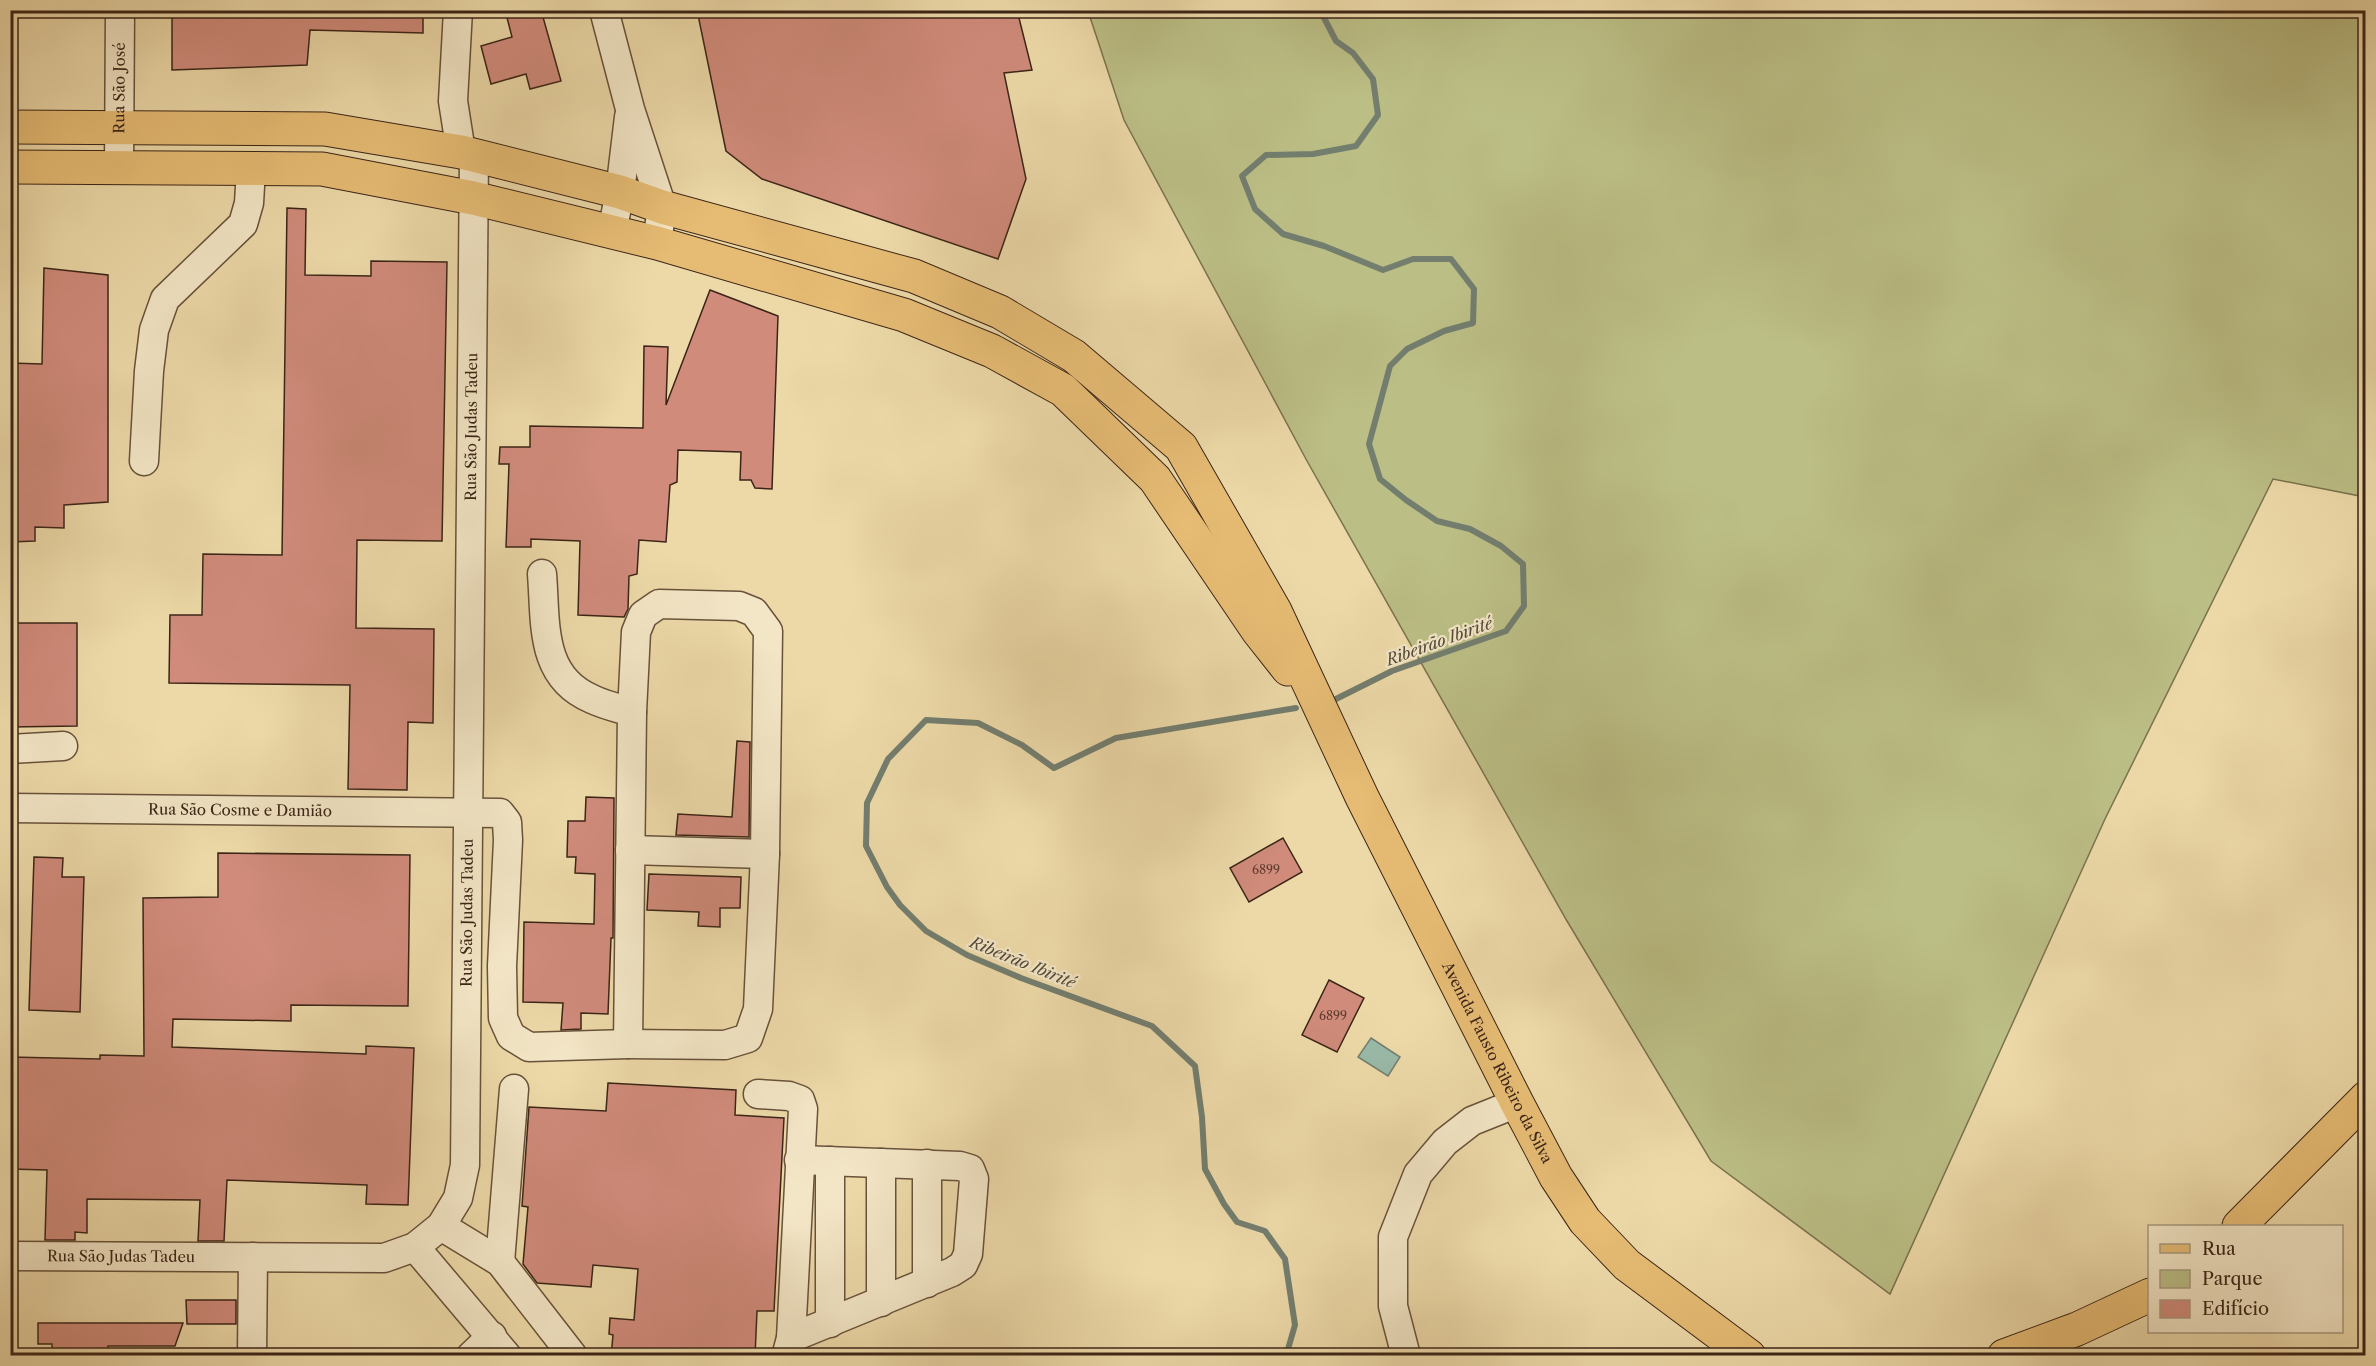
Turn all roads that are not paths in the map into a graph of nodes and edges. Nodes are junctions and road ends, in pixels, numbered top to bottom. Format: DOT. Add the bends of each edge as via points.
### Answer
graph roads {
  1 [pos="120,10"];
  2 [pos="458,10"];
  3 [pos="604,10"];
  4 [pos="630,109"];
  5 [pos="10,127"];
  6 [pos="119,128"];
  7 [pos="325,129"];
  8 [pos="458,152"];
  9 [pos="10,167"];
  10 [pos="119,168"];
  11 [pos="251,169"];
  12 [pos="322,169"];
  13 [pos="620,192"];
  14 [pos="473,198"];
  15 [pos="662,207"];
  16 [pos="612,232"];
  17 [pos="657,243"];
  18 [pos="1181,447"];
  19 [pos="144,461"];
  20 [pos="1155,479"];
  21 [pos="542,574"];
  22 [pos="1320,711"];
  23 [pos="632,712"];
  24 [pos="63,746"];
  25 [pos="10,749"];
  26 [pos="10,808"];
  27 [pos="468,812"];
  28 [pos="630,850"];
  29 [pos="765,854"];
  30 [pos="628,1044"];
  31 [pos="514,1089"];
  32 [pos="758,1094"];
  33 [pos="2366,1098"];
  34 [pos="1517,1103"];
  35 [pos="799,1160"];
  36 [pos="830,1161"];
  37 [pos="881,1162"];
  38 [pos="927,1164"];
  39 [pos="2241,1225"];
  40 [pos="441,1226"];
  41 [pos="415,1247"];
  42 [pos="10,1256"];
  43 [pos="253,1257"];
  44 [pos="500,1263"];
  45 [pos="927,1283"];
  46 [pos="2148,1296"];
  47 [pos="881,1302"];
  48 [pos="830,1323"];
  49 [pos="500,1346"];
  50 [pos="789,1347"];
  51 [pos="252,1356"];
  52 [pos="471,1356"];
  53 [pos="573,1356"];
  54 [pos="1407,1356"];
  55 [pos="1749,1356"];
  56 [pos="2004,1356"];
  1 -- 6 [label="street, Rua São José"];
  2 -- 8 [label="street, Rua São Judas Tadeu" via="453,101"];
  3 -- 4 [label="street"];
  4 -- 13 [label="street"];
  4 -- 15 [label="street"];
  5 -- 6 [label="main road"];
  6 -- 7 [label="main road"];
  6 -- 10 [label="street, Rua São José"];
  7 -- 8 [label="main road"];
  7 -- 12 [label="main road"];
  8 -- 13 [label="main road"];
  8 -- 14 [label="street, Rua São Judas Tadeu"];
  9 -- 10 [label="main road"];
  10 -- 11 [label="main road"];
  11 -- 12 [label="main road"];
  11 -- 19 [label="street" via="243,224 165,299 154,330"];
  12 -- 14 [label="main road"];
  13 -- 15 [label="main road"];
  13 -- 16 [label="street"];
  14 -- 16 [label="main road"];
  14 -- 27 [label="street, Rua São Judas Tadeu"];
  15 -- 17 [label="street"];
  15 -- 18 [label="main road" via="914,276 1000,312 1074,357"];
  16 -- 17 [label="main road"];
  17 -- 20 [label="main road" via="904,315 992,351 1063,390"];
  18 -- 20 [label="main road"];
  18 -- 22 [label="main road" via="1275,611"];
  20 -- 22 [label="main road" via="1258,631"];
  21 -- 23 [label="street" via="549,655 563,680 590,699"];
  22 -- 34 [label="main road, Avenida Fausto Ribeiro da Silva"];
  23 -- 28 [label="street"];
  23 -- 29 [label="street" via="636,632 643,615 659,604 739,606 754,612 768,631"];
  24 -- 25 [label="street"];
  26 -- 27 [label="street, Rua São Cosme e Damião"];
  27 -- 30 [label="street, Rua São Cosme e Damião" via="500,813 507,822 502,966 503,1018 511,1036 529,1047"];
  27 -- 40 [label="street, Rua São Judas Tadeu" via="465,1165 458,1198"];
  28 -- 29 [label="street"];
  28 -- 30 [label="street"];
  29 -- 30 [label="street" via="758,1010 748,1038 725,1045"];
  31 -- 44 [label="street"];
  32 -- 35 [label="street" via="800,1100 803,1109"];
  33 -- 39 [label="main road"];
  34 -- 54 [label="street" via="1472,1121 1445,1142 1418,1174 1393,1237 1393,1306"];
  34 -- 55 [label="main road, Avenida Fausto Ribeiro da Silva" via="1556,1177 1585,1221 1627,1265"];
  35 -- 36 [label="street"];
  35 -- 50 [label="street"];
  36 -- 37 [label="street"];
  36 -- 48 [label="street"];
  37 -- 38 [label="street"];
  37 -- 47 [label="street"];
  38 -- 45 [label="street"];
  38 -- 45 [label="street" via="970,1169 974,1179 966,1259 952,1272"];
  40 -- 41 [label="street, Rua São Judas Tadeu"];
  40 -- 44 [label="street"];
  41 -- 43 [label="street, Rua São Judas Tadeu" via="384,1258"];
  41 -- 49 [label="street"];
  42 -- 43 [label="street, Rua São Judas Tadeu"];
  43 -- 51 [label="street"];
  44 -- 53 [label="street"];
  45 -- 47 [label="street"];
  46 -- 56 [label="main road" via="2077,1329"];
  47 -- 48 [label="street"];
  48 -- 50 [label="street"];
  49 -- 52 [label="street"];
}
